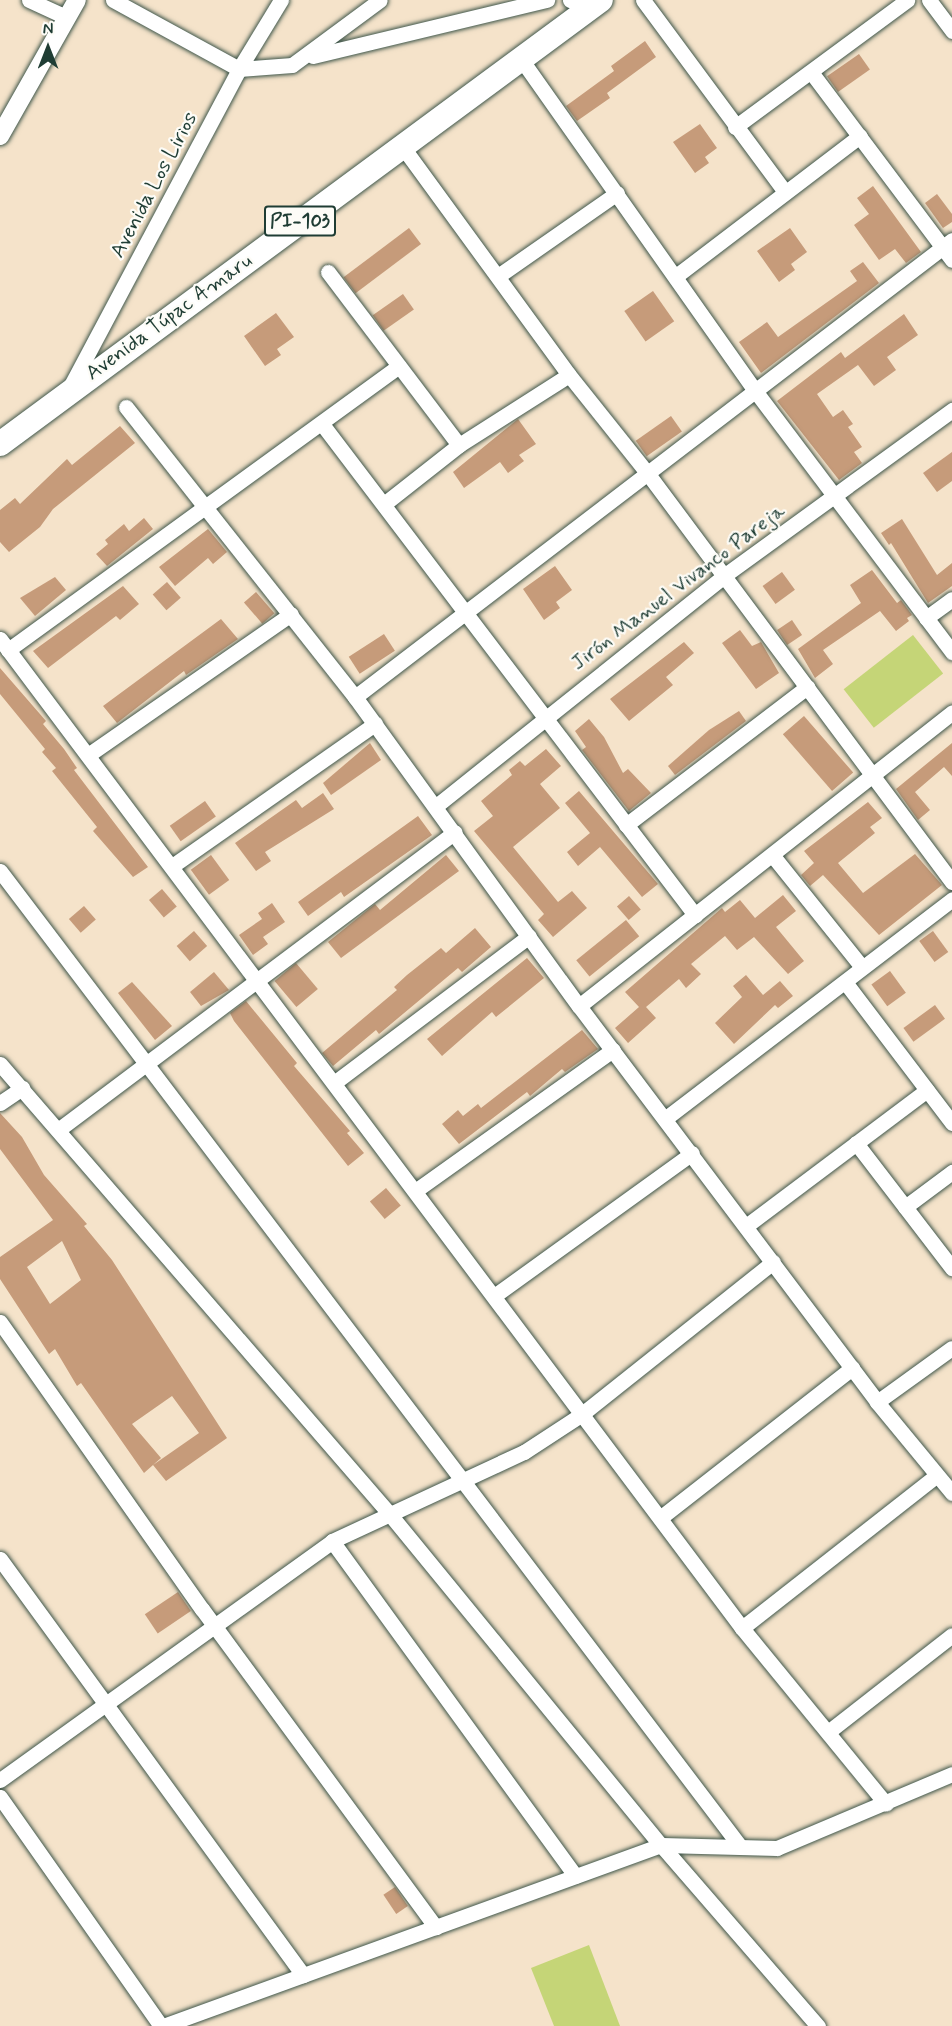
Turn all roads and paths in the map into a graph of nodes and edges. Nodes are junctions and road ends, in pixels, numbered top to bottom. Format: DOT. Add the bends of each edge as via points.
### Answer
graph roads {
  1 [pos="29,0"];
  2 [pos="77,0"];
  3 [pos="113,0"];
  4 [pos="281,0"];
  5 [pos="380,0"];
  6 [pos="546,0"];
  7 [pos="643,0"];
  8 [pos="907,0"];
  9 [pos="929,0"];
  10 [pos="587,2"];
  11 [pos="66,17"];
  12 [pos="952,31"];
  13 [pos="304,58"];
  14 [pos="521,59"];
  15 [pos="239,69"];
  16 [pos="811,72"];
  17 [pos="735,127"];
  18 [pos="0,135"];
  19 [pos="860,136"];
  20 [pos="402,146"];
  21 [pos="785,192"];
  22 [pos="617,193"];
  23 [pos="947,244"];
  24 [pos="952,260"];
  25 [pos="328,272"];
  26 [pos="498,276"];
  27 [pos="676,276"];
  28 [pos="399,366"];
  29 [pos="569,375"];
  30 [pos="68,392"];
  31 [pos="756,392"];
  32 [pos="126,407"];
  33 [pos="952,410"];
  34 [pos="322,424"];
  35 [pos="0,444"];
  36 [pos="459,445"];
  37 [pos="648,474"];
  38 [pos="834,496"];
  39 [pos="384,504"];
  40 [pos="209,507"];
  41 [pos="725,575"];
  42 [pos="952,599"];
  43 [pos="291,614"];
  44 [pos="465,616"];
  45 [pos="926,618"];
  46 [pos="4,644"];
  47 [pos="952,652"];
  48 [pos="807,687"];
  49 [pos="355,697"];
  50 [pos="952,712"];
  51 [pos="544,717"];
  52 [pos="375,724"];
  53 [pos="88,755"];
  54 [pos="872,776"];
  55 [pos="436,806"];
  56 [pos="626,825"];
  57 [pos="455,832"];
  58 [pos="773,856"];
  59 [pos="172,866"];
  60 [pos="0,871"];
  61 [pos="952,882"];
  62 [pos="952,899"];
  63 [pos="695,915"];
  64 [pos="529,936"];
  65 [pos="862,967"];
  66 [pos="257,980"];
  67 [pos="845,982"];
  68 [pos="579,1006"];
  69 [pos="613,1050"];
  70 [pos="0,1064"];
  71 [pos="145,1064"];
  72 [pos="334,1083"];
  73 [pos="21,1088"];
  74 [pos="927,1090"];
  75 [pos="0,1103"];
  76 [pos="666,1118"];
  77 [pos="952,1123"];
  78 [pos="58,1130"];
  79 [pos="856,1143"];
  80 [pos="693,1153"];
  81 [pos="952,1172"];
  82 [pos="415,1191"];
  83 [pos="905,1207"];
  84 [pos="746,1226"];
  85 [pos="773,1262"];
  86 [pos="952,1268"];
  87 [pos="494,1296"];
  88 [pos="0,1322"];
  89 [pos="952,1348"];
  90 [pos="852,1368"];
  91 [pos="877,1402"];
  92 [pos="582,1414"];
  93 [pos="936,1476"];
  94 [pos="461,1480"];
  95 [pos="952,1493"];
  96 [pos="388,1512"];
  97 [pos="660,1518"];
  98 [pos="332,1541"];
  99 [pos="0,1559"];
  100 [pos="215,1626"];
  101 [pos="742,1628"];
  102 [pos="952,1635"];
  103 [pos="104,1704"];
  104 [pos="828,1732"];
  105 [pos="952,1774"];
  106 [pos="0,1780"];
  107 [pos="0,1797"];
  108 [pos="886,1804"];
  109 [pos="661,1845"];
  110 [pos="739,1845"];
  111 [pos="575,1876"];
  112 [pos="436,1927"];
  113 [pos="303,1975"];
  114 [pos="162,2026"];
  115 [pos="818,2026"];
  1 -- 11 [label="street"];
  2 -- 11 [label="street"];
  3 -- 15 [label="street"];
  4 -- 15 [label="street, Avenida Los Lirios"];
  5 -- 13 [label="street"];
  6 -- 13 [label="street"];
  7 -- 17 [label="street"];
  8 -- 16 [label="street"];
  9 -- 12 [label="street"];
  10 -- 14 [label="main road, Avenida Túpac Amaru / PI-103"];
  11 -- 18 [label="street"];
  13 -- 15 [label="street" via="292,65"];
  14 -- 20 [label="main road, Avenida Túpac Amaru / PI-103"];
  14 -- 22 [label="street"];
  15 -- 30 [label="street, Avenida Los Lirios"];
  16 -- 17 [label="street"];
  16 -- 19 [label="street"];
  17 -- 21 [label="street"];
  19 -- 21 [label="street"];
  19 -- 23 [label="street"];
  20 -- 26 [label="street"];
  20 -- 30 [label="main road, Avenida Túpac Amaru / PI-103"];
  21 -- 27 [label="street"];
  22 -- 26 [label="street"];
  22 -- 27 [label="street"];
  23 -- 24 [label="street"];
  23 -- 31 [label="street"];
  25 -- 28 [label="street"];
  26 -- 29 [label="street"];
  27 -- 31 [label="street"];
  28 -- 34 [label="street"];
  28 -- 36 [label="street"];
  29 -- 36 [label="street"];
  29 -- 37 [label="street"];
  30 -- 35 [label="main road, Avenida Túpac Amaru / PI-103"];
  31 -- 37 [label="street"];
  31 -- 38 [label="street"];
  32 -- 40 [label="street"];
  33 -- 38 [label="street, Jirón Manuel Vivanco Pareja"];
  34 -- 39 [label="street"];
  34 -- 40 [label="street"];
  36 -- 39 [label="street"];
  37 -- 41 [label="street"];
  37 -- 44 [label="street"];
  38 -- 41 [label="street, Jirón Manuel Vivanco Pareja"];
  38 -- 45 [label="street"];
  39 -- 44 [label="street"];
  40 -- 43 [label="street"];
  40 -- 46 [label="street"];
  41 -- 48 [label="street"];
  41 -- 51 [label="street, Jirón Manuel Vivanco Pareja"];
  42 -- 45 [label="street"];
  43 -- 49 [label="street"];
  43 -- 53 [label="street"];
  44 -- 49 [label="street"];
  44 -- 51 [label="street"];
  45 -- 47 [label="street"];
  46 -- 53 [label="street"];
  48 -- 54 [label="street"];
  48 -- 56 [label="street"];
  49 -- 52 [label="street"];
  50 -- 54 [label="street"];
  51 -- 55 [label="street, Jirón Manuel Vivanco Pareja"];
  51 -- 56 [label="street"];
  52 -- 55 [label="street"];
  52 -- 59 [label="street"];
  53 -- 59 [label="street"];
  54 -- 58 [label="street"];
  54 -- 61 [label="street"];
  55 -- 57 [label="street"];
  56 -- 63 [label="street"];
  57 -- 64 [label="street"];
  57 -- 66 [label="street"];
  58 -- 63 [label="street"];
  58 -- 65 [label="street"];
  59 -- 66 [label="street"];
  60 -- 71 [label="street"];
  62 -- 65 [label="street"];
  63 -- 68 [label="street"];
  64 -- 68 [label="street"];
  64 -- 72 [label="street"];
  65 -- 67 [label="street"];
  66 -- 71 [label="street"];
  66 -- 72 [label="street"];
  67 -- 74 [label="street"];
  67 -- 76 [label="street"];
  68 -- 69 [label="street"];
  69 -- 76 [label="street"];
  69 -- 82 [label="street"];
  70 -- 73 [label="street"];
  71 -- 78 [label="street"];
  71 -- 94 [label="street"];
  72 -- 82 [label="street"];
  73 -- 75 [label="street"];
  73 -- 78 [label="street"];
  74 -- 77 [label="street"];
  74 -- 79 [label="street"];
  76 -- 80 [label="street"];
  78 -- 96 [label="street"];
  79 -- 83 [label="street"];
  79 -- 84 [label="street"];
  80 -- 84 [label="street"];
  80 -- 87 [label="street"];
  81 -- 83 [label="street"];
  82 -- 87 [label="street"];
  83 -- 86 [label="street"];
  84 -- 85 [label="street"];
  85 -- 90 [label="street"];
  85 -- 92 [label="street"];
  87 -- 92 [label="street"];
  88 -- 100 [label="street"];
  89 -- 91 [label="street"];
  90 -- 91 [label="street"];
  90 -- 97 [label="street"];
  91 -- 93 [label="street"];
  92 -- 94 [label="street" via="524,1452"];
  92 -- 97 [label="street"];
  93 -- 95 [label="street"];
  93 -- 101 [label="street"];
  94 -- 96 [label="street"];
  94 -- 110 [label="street"];
  96 -- 98 [label="street"];
  96 -- 109 [label="street"];
  97 -- 101 [label="street"];
  98 -- 100 [label="street"];
  98 -- 111 [label="street"];
  99 -- 103 [label="street"];
  100 -- 103 [label="street"];
  100 -- 112 [label="street"];
  101 -- 104 [label="street"];
  102 -- 104 [label="street"];
  103 -- 106 [label="street"];
  103 -- 113 [label="street"];
  104 -- 108 [label="street"];
  105 -- 108 [label="street"];
  107 -- 114 [label="street"];
  108 -- 110 [label="street" via="777,1848"];
  109 -- 110 [label="street"];
  109 -- 111 [label="street"];
  109 -- 115 [label="street"];
  111 -- 112 [label="street"];
  112 -- 113 [label="street"];
  113 -- 114 [label="street"];
}
